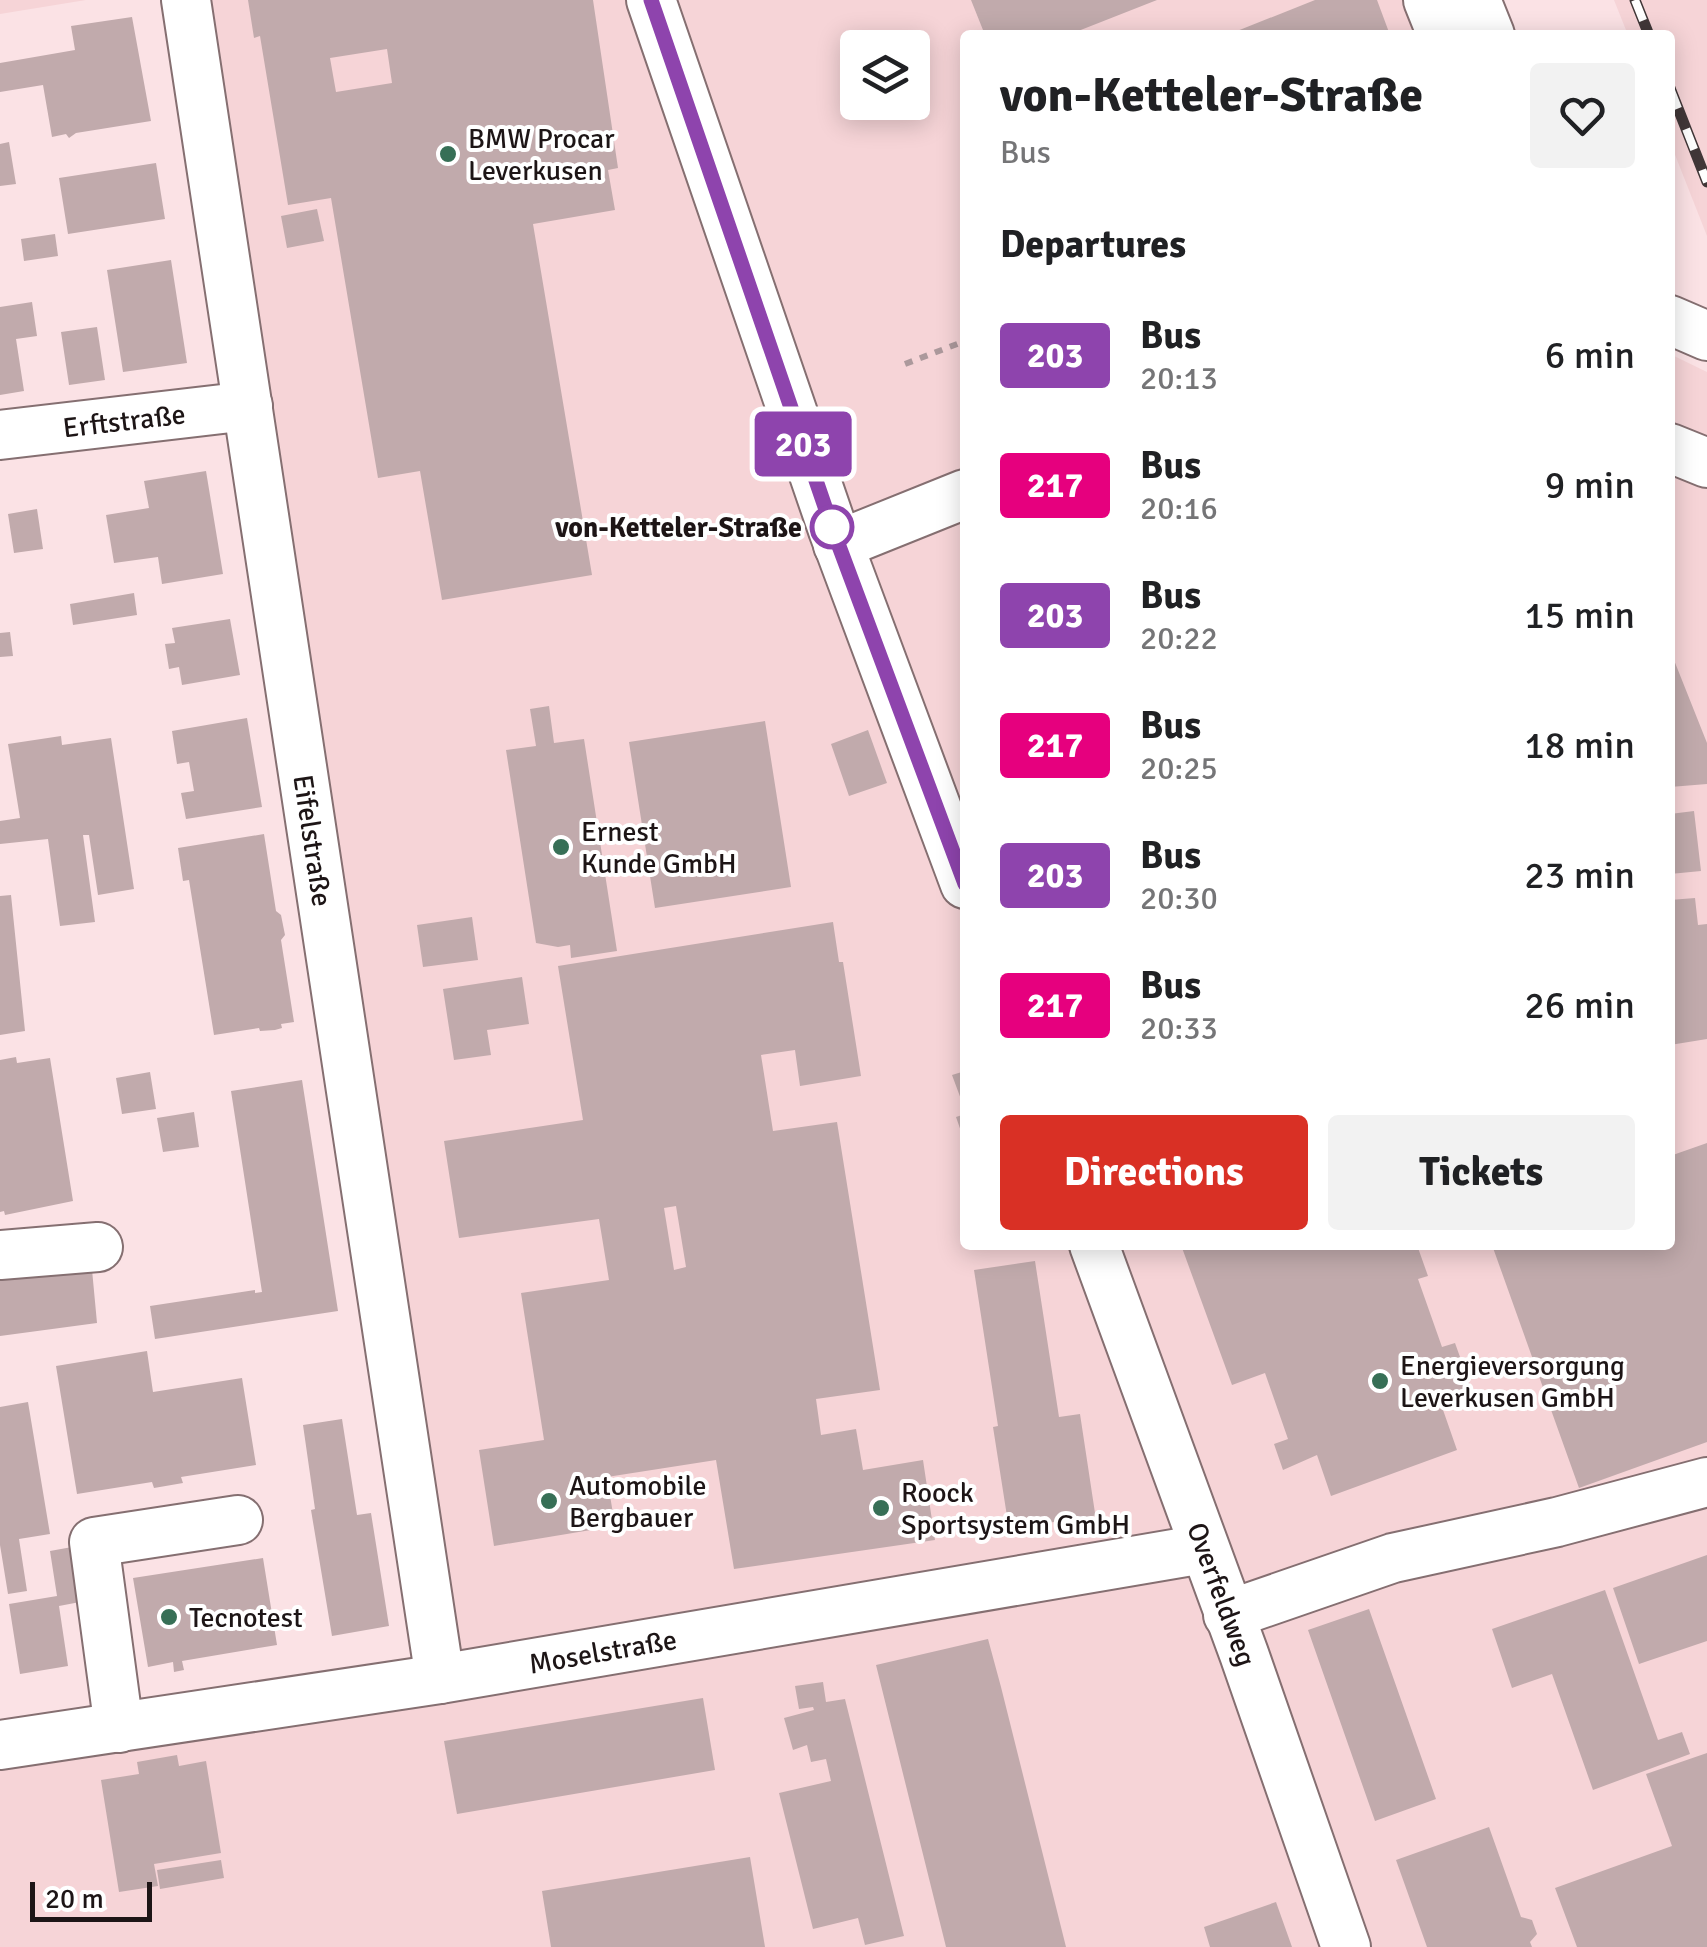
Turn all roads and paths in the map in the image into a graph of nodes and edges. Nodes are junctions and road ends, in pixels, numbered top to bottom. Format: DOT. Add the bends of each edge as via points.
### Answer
graph roads {
  1 [pos="186,0"];
  2 [pos="652,0"];
  3 [pos="1428,0"];
  4 [pos="1476,0"];
  5 [pos="1440,30"];
  6 [pos="1488,30"];
  7 [pos="1675,322"];
  8 [pos="1707,336"];
  9 [pos="960,343"];
  10 [pos="905,364"];
  11 [pos="248,406"];
  12 [pos="0,435"];
  13 [pos="1675,450"];
  14 [pos="1707,464"];
  15 [pos="960,496"];
  16 [pos="838,545"];
  17 [pos="960,871"];
  18 [pos="98,1246"];
  19 [pos="1096,1250"];
  20 [pos="0,1255"];
  21 [pos="1707,1482"];
  22 [pos="238,1520"];
  23 [pos="1203,1549"];
  24 [pos="1228,1616"];
  25 [pos="440,1679"];
  26 [pos="118,1728"];
  27 [pos="0,1745"];
  28 [pos="1346,1947"];
  1 -- 11 [label="street, Eifelstraße"];
  2 -- 16 [label="street"];
  3 -- 5 [label="street"];
  4 -- 6 [label="street"];
  7 -- 8 [label="street"];
  9 -- 10 [label="path"];
  11 -- 12 [label="street, Erftstraße"];
  11 -- 25 [label="street, Eifelstraße"];
  13 -- 14 [label="street"];
  15 -- 16 [label="street"];
  16 -- 17 [label="street"];
  18 -- 20 [label="street"];
  19 -- 23 [label="street, Overfeldweg"];
  21 -- 24 [label="street" via="1393,1558"];
  22 -- 26 [label="street" via="94,1542"];
  23 -- 24 [label="street, Overfeldweg"];
  23 -- 25 [label="street, Moselstraße"];
  24 -- 28 [label="street, Overfeldweg"];
  25 -- 26 [label="street, Moselstraße"];
  26 -- 27 [label="street, Moselstraße"];
}
